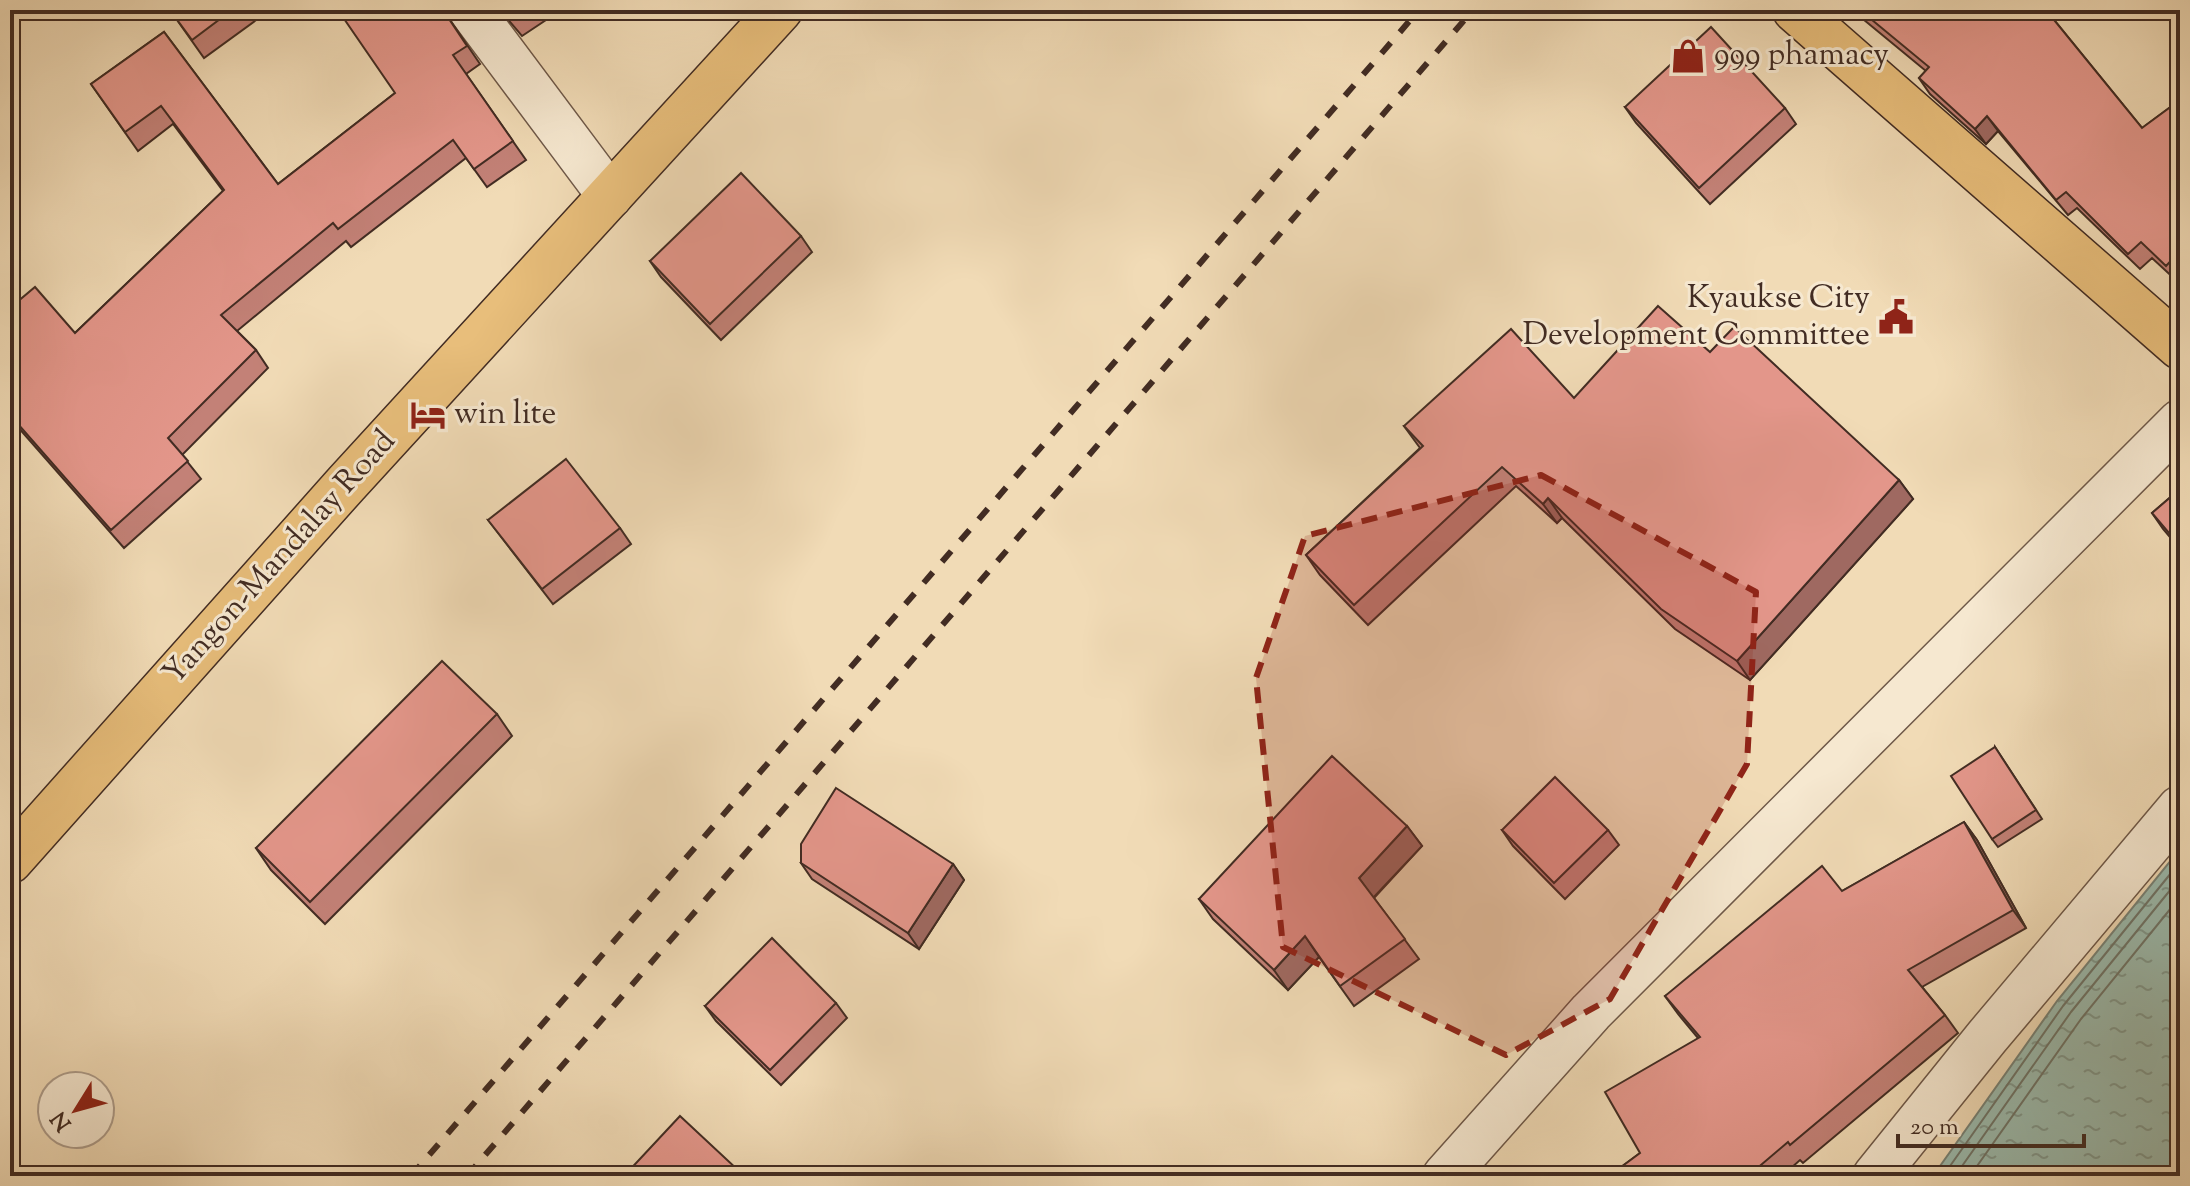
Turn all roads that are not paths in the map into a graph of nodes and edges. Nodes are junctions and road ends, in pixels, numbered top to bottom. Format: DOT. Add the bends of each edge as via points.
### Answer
graph roads {
  1 [pos="471,10"];
  2 [pos="780,10"];
  3 [pos="1795,10"];
  4 [pos="610,196"];
  5 [pos="2180,347"];
  6 [pos="2180,422"];
  7 [pos="2180,808"];
  8 [pos="10,861"];
  9 [pos="1445,1176"];
  10 [pos="1875,1176"];
  1 -- 4 [label="street"];
  2 -- 4 [label="main road, Yangon-Mandalay Road"];
  3 -- 5 [label="main road"];
  4 -- 8 [label="main road, Yangon-Mandalay Road"];
  6 -- 9 [label="street" via="1591,1012"];
  7 -- 10 [label="street"];
}
